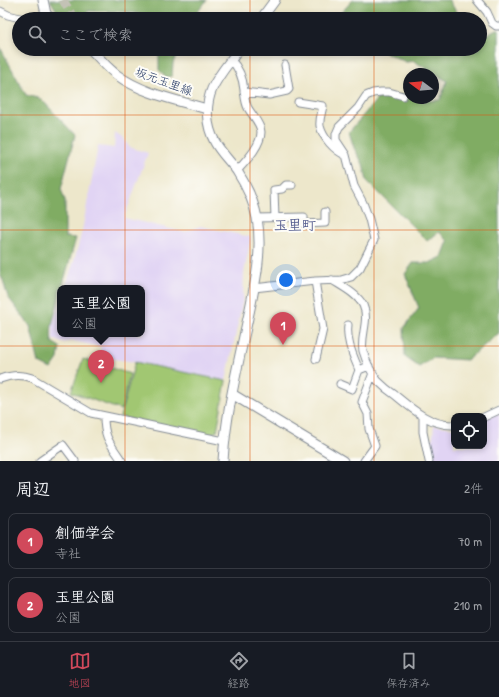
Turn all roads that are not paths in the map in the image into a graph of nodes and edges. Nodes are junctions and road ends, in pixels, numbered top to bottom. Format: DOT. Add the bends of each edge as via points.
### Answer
graph roads {
  1 [pos="43,0"];
  2 [pos="275,0"];
  3 [pos="477,0"];
  4 [pos="0,11"];
  5 [pos="46,12"];
  6 [pos="266,12"];
  7 [pos="12,16"];
  8 [pos="499,26"];
  9 [pos="98,56"];
  10 [pos="234,56"];
  11 [pos="231,60"];
  12 [pos="285,65"];
  13 [pos="244,92"];
  14 [pos="403,96"];
  15 [pos="298,102"];
  16 [pos="207,109"];
  17 [pos="346,155"];
  18 [pos="237,171"];
  19 [pos="292,185"];
  20 [pos="325,212"];
  21 [pos="257,218"];
  22 [pos="275,218"];
  23 [pos="332,280"];
  24 [pos="315,281"];
  25 [pos="254,288"];
  26 [pos="348,325"];
  27 [pos="316,359"];
  28 [pos="369,366"];
  29 [pos="359,370"];
  30 [pos="373,373"];
  31 [pos="0,379"];
  32 [pos="340,384"];
  33 [pos="232,394"];
  34 [pos="499,410"];
  35 [pos="487,416"];
  36 [pos="104,417"];
  37 [pos="423,417"];
  38 [pos="451,425"];
  39 [pos="224,441"];
  40 [pos="40,461"];
  41 [pos="75,461"];
  42 [pos="122,461"];
  43 [pos="223,461"];
  44 [pos="343,461"];
  45 [pos="364,461"];
  46 [pos="429,461"];
  1 -- 5 [label="street"];
  2 -- 6 [label="street"];
  3 -- 8 [label="street" via="487,12 492,24"];
  4 -- 7 [label="street"];
  9 -- 16 [label="street, 坂元玉里線" via="117,75 140,87"];
  10 -- 11 [label="street"];
  11 -- 13 [label="street" via="238,68"];
  11 -- 16 [label="street" via="212,89"];
  12 -- 13 [label="street" via="289,89 287,91 269,95"];
  13 -- 18 [label="street" via="247,107 261,132 252,153"];
  14 -- 17 [label="street" via="381,92 366,96 336,134 336,140"];
  15 -- 17 [label="street" via="323,106 320,125 322,130 332,146"];
  16 -- 18 [label="street" via="215,143"];
  17 -- 23 [label="street" via="354,186 369,219 374,240 360,268 351,278"];
  18 -- 21 [label="street" via="248,191"];
  19 -- 22 [label="street" via="274,190"];
  20 -- 22 [label="street" via="325,223 304,224 304,217"];
  21 -- 22 [label="street"];
  21 -- 25 [label="street" via="259,242"];
  23 -- 24 [label="street"];
  23 -- 28 [label="street" via="355,295 364,306 363,350"];
  24 -- 25 [label="street"];
  24 -- 27 [label="street" via="323,329"];
  25 -- 33 [label="street"];
  26 -- 29 [label="street" via="349,346"];
  28 -- 29 [label="street"];
  28 -- 30 [label="street"];
  29 -- 32 [label="street" via="352,388"];
  30 -- 37 [label="street" via="378,382"];
  30 -- 45 [label="street" via="362,402 368,414 369,429 375,446"];
  31 -- 36 [label="street" via="24,375 91,413"];
  33 -- 39 [label="street"];
  33 -- 44 [label="street"];
  34 -- 35 [label="street"];
  36 -- 39 [label="street"];
  36 -- 42 [label="street" via="106,437"];
  37 -- 38 [label="street"];
  37 -- 46 [label="street" via="423,432"];
  39 -- 43 [label="street"];
  40 -- 41 [label="street" via="63,445"];
}
